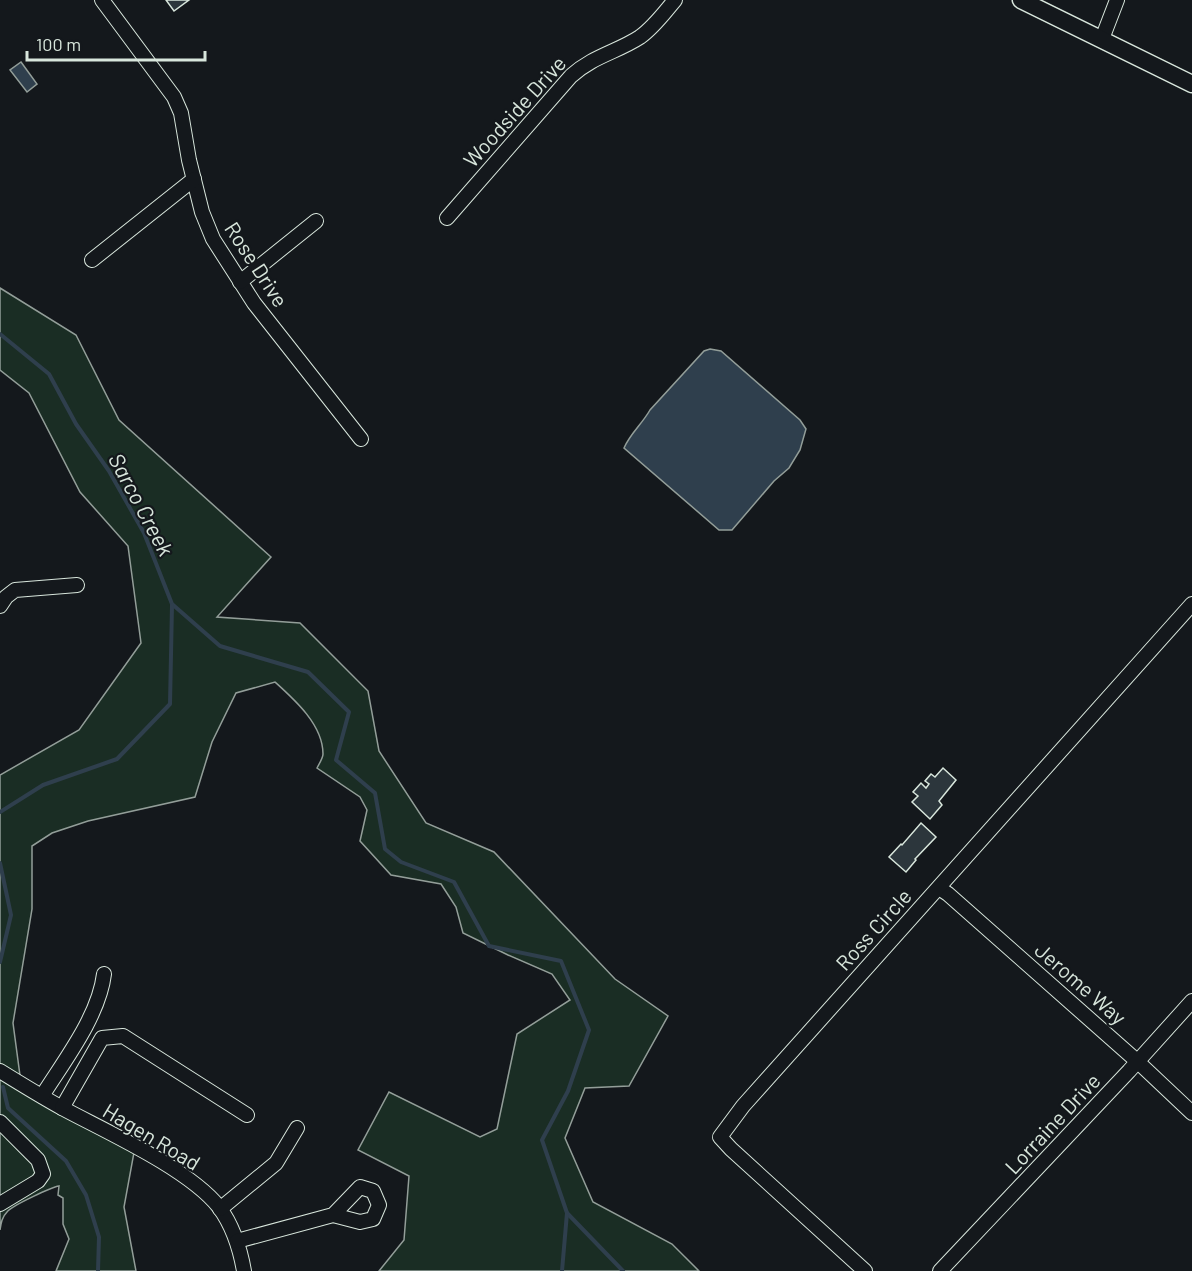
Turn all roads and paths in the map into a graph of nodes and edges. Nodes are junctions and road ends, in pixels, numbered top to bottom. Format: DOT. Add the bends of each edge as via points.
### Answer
graph roads {
  1 [pos="102,0"];
  2 [pos="675,0"];
  3 [pos="1022,0"];
  4 [pos="1117,0"];
  5 [pos="1102,39"];
  6 [pos="1190,78"];
  7 [pos="194,179"];
  8 [pos="447,218"];
  9 [pos="316,221"];
  10 [pos="92,260"];
  11 [pos="240,282"];
  12 [pos="360,439"];
  13 [pos="77,585"];
  14 [pos="1192,604"];
  15 [pos="0,606"];
  16 [pos="939,888"];
  17 [pos="104,974"];
  18 [pos="1192,1001"];
  19 [pos="1138,1062"];
  20 [pos="0,1071"];
  21 [pos="42,1096"];
  22 [pos="63,1108"];
  23 [pos="1192,1113"];
  24 [pos="247,1115"];
  25 [pos="0,1122"];
  26 [pos="297,1128"];
  27 [pos="0,1204"];
  28 [pos="220,1209"];
  29 [pos="333,1215"];
  30 [pos="237,1241"];
  31 [pos="244,1271"];
  32 [pos="865,1271"];
  33 [pos="940,1271"];
  1 -- 7 [label="street, Rose Drive" via="174,97"];
  2 -- 8 [label="street, Woodside Drive" via="638,38 585,64 571,76"];
  3 -- 5 [label="main road"];
  4 -- 5 [label="street"];
  5 -- 6 [label="main road"];
  7 -- 10 [label="street"];
  7 -- 11 [label="street, Rose Drive" via="213,239"];
  9 -- 11 [label="street"];
  11 -- 12 [label="street, Rose Drive"];
  13 -- 15 [label="street" via="15,591"];
  14 -- 16 [label="street, Ross Circle"];
  16 -- 19 [label="street, Jerome Way"];
  16 -- 32 [label="street, Ross Circle" via="743,1106 720,1137"];
  17 -- 21 [label="street" via="93,1010"];
  18 -- 19 [label="street, Lorraine Drive"];
  19 -- 23 [label="street, Jerome Way"];
  19 -- 33 [label="street, Lorraine Drive"];
  20 -- 21 [label="street, Hagen Road"];
  21 -- 22 [label="street, Hagen Road"];
  22 -- 24 [label="street" via="102,1038 123,1036"];
  22 -- 28 [label="street, Hagen Road" via="181,1175"];
  25 -- 27 [label="street" via="38,1160 43,1173 34,1185"];
  26 -- 28 [label="street" via="276,1163"];
  28 -- 30 [label="street, Hagen Road"];
  29 -- 30 [label="street"];
  30 -- 31 [label="street, Hagen Road"];
}
